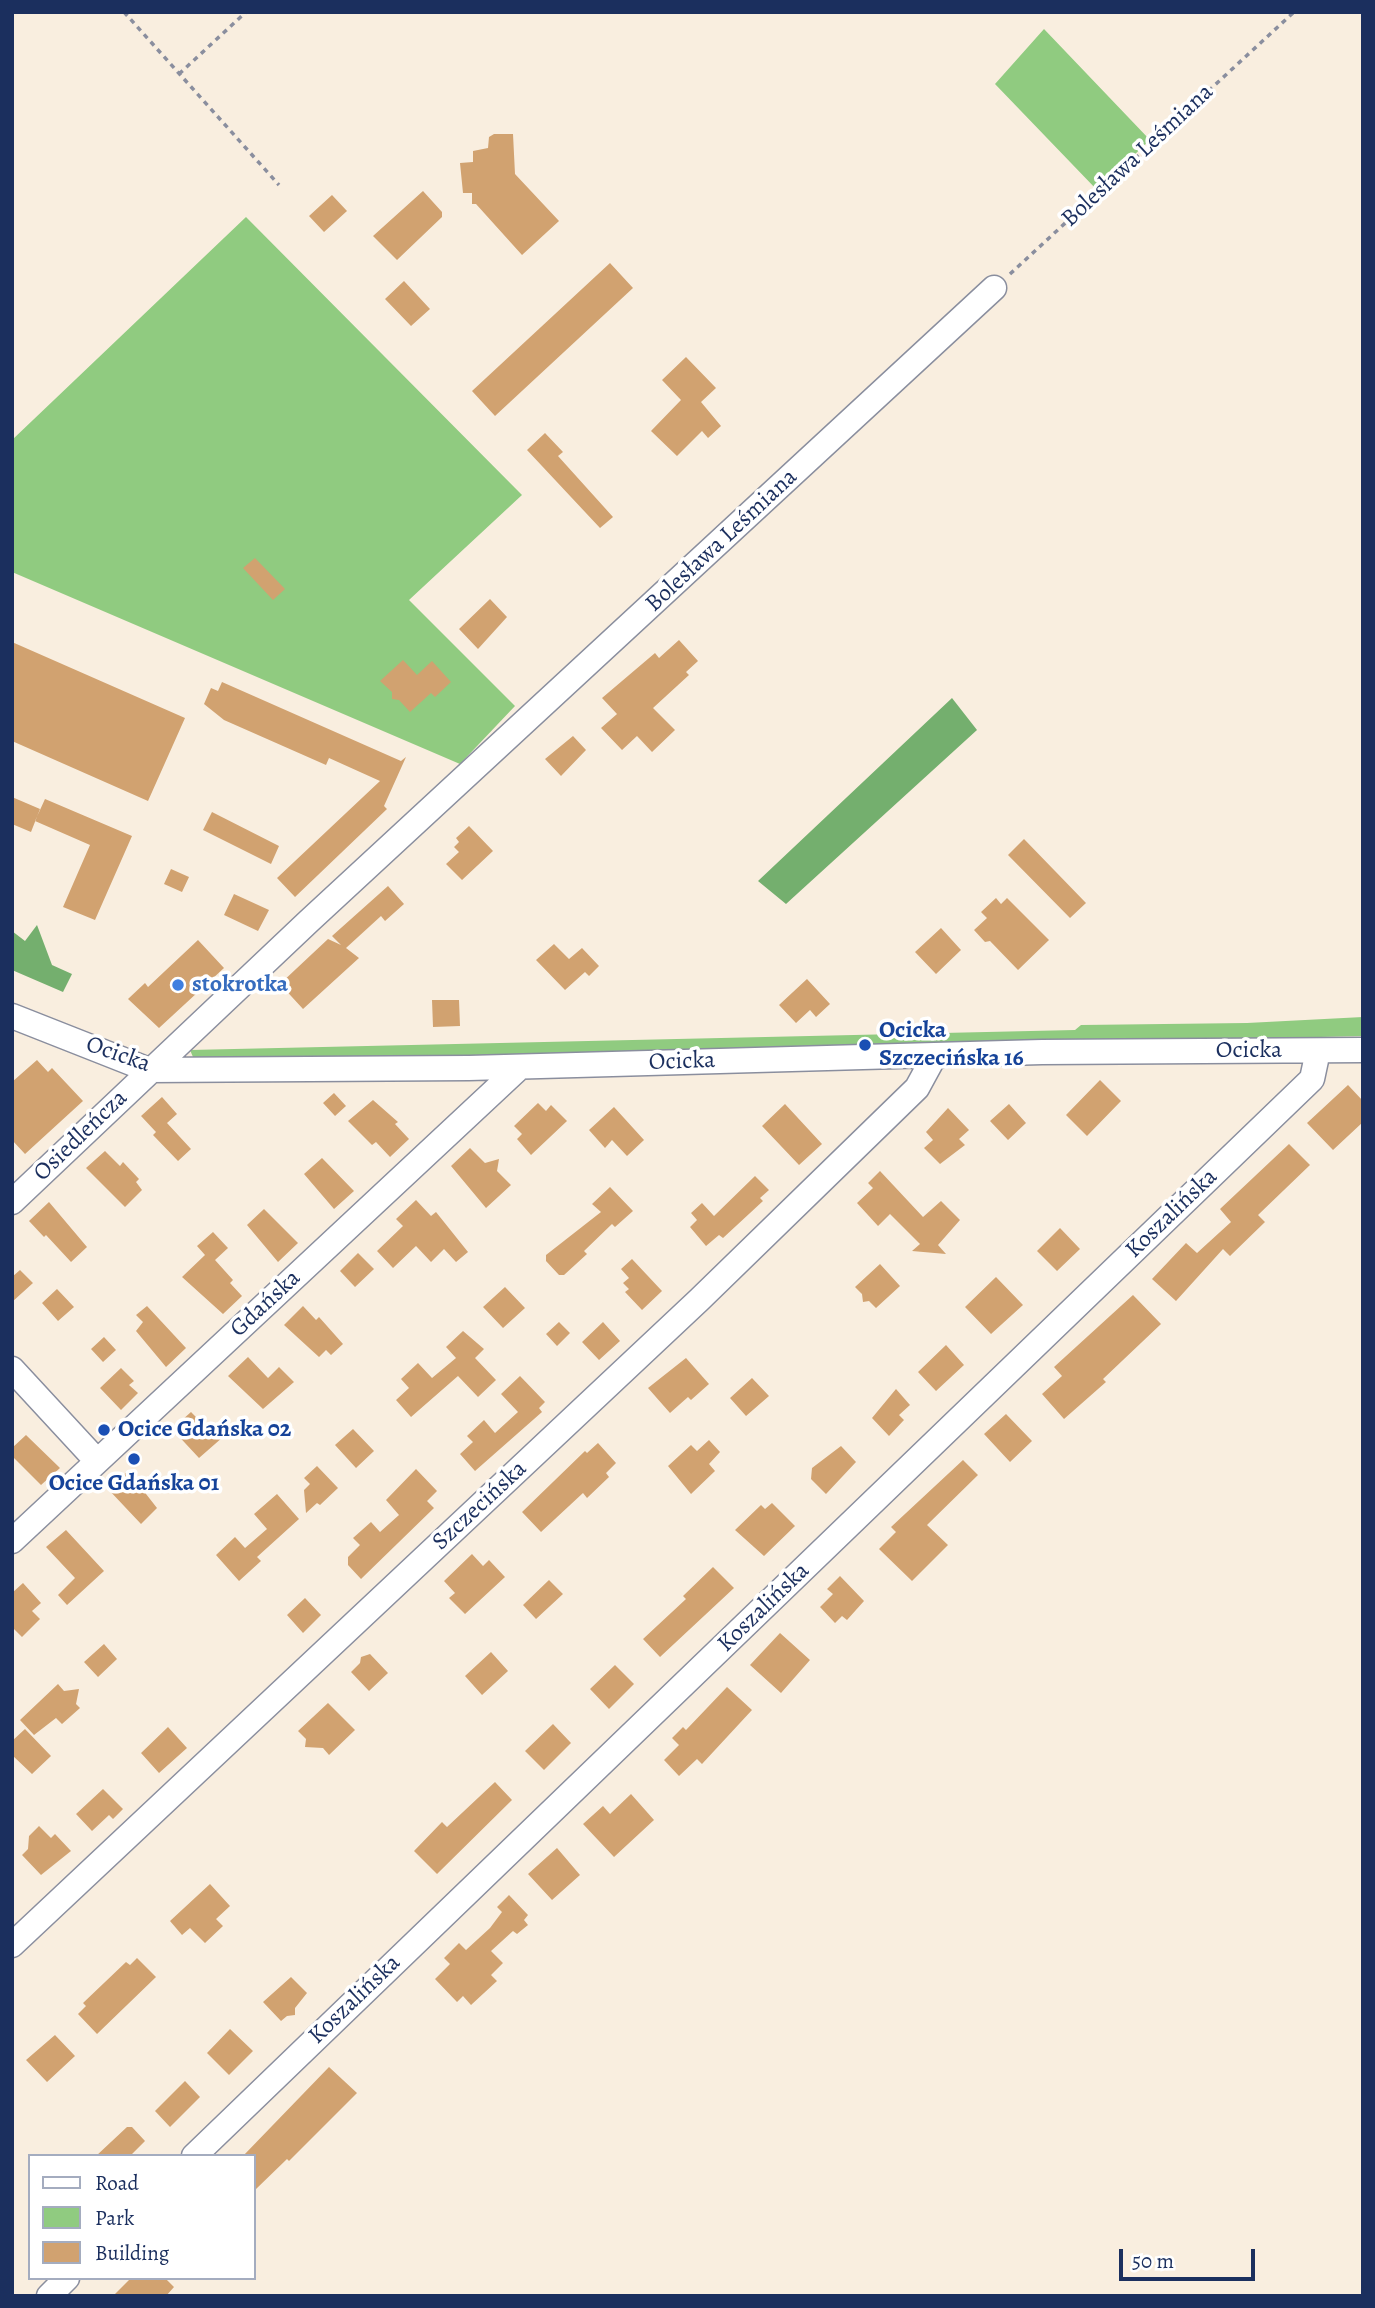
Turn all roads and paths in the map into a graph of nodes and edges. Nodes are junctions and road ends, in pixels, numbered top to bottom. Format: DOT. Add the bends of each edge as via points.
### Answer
graph roads {
  1 [pos="124,12"];
  2 [pos="246,12"];
  3 [pos="1294,12"];
  4 [pos="179,74"];
  5 [pos="279,185"];
  6 [pos="994,289"];
  7 [pos="12,1016"];
  8 [pos="1363,1050"];
  9 [pos="1318,1051"];
  10 [pos="935,1055"];
  11 [pos="520,1067"];
  12 [pos="149,1070"];
  13 [pos="12,1202"];
  14 [pos="12,1369"];
  15 [pos="97,1461"];
  16 [pos="12,1541"];
  17 [pos="12,1945"];
  18 [pos="196,2154"];
  19 [pos="65,2280"];
  20 [pos="49,2296"];
  1 -- 4 [label="path"];
  2 -- 4 [label="path"];
  3 -- 6 [label="path, Bolesława Leśmiana"];
  4 -- 5 [label="path"];
  6 -- 12 [label="street, Bolesława Leśmiana"];
  7 -- 12 [label="street, Ocicka"];
  8 -- 9 [label="street, Ocicka"];
  9 -- 10 [label="street, Ocicka"];
  9 -- 18 [label="street, Koszalińska" via="1312,1079"];
  10 -- 11 [label="street, Ocicka"];
  10 -- 17 [label="street, Szczecińska" via="917,1088 749,1252"];
  11 -- 12 [label="street, Ocicka"];
  11 -- 15 [label="street, Gdańska"];
  12 -- 13 [label="street, Osiedleńcza"];
  14 -- 15 [label="street"];
  15 -- 16 [label="street, Gdańska"];
  19 -- 20 [label="street"];
}
